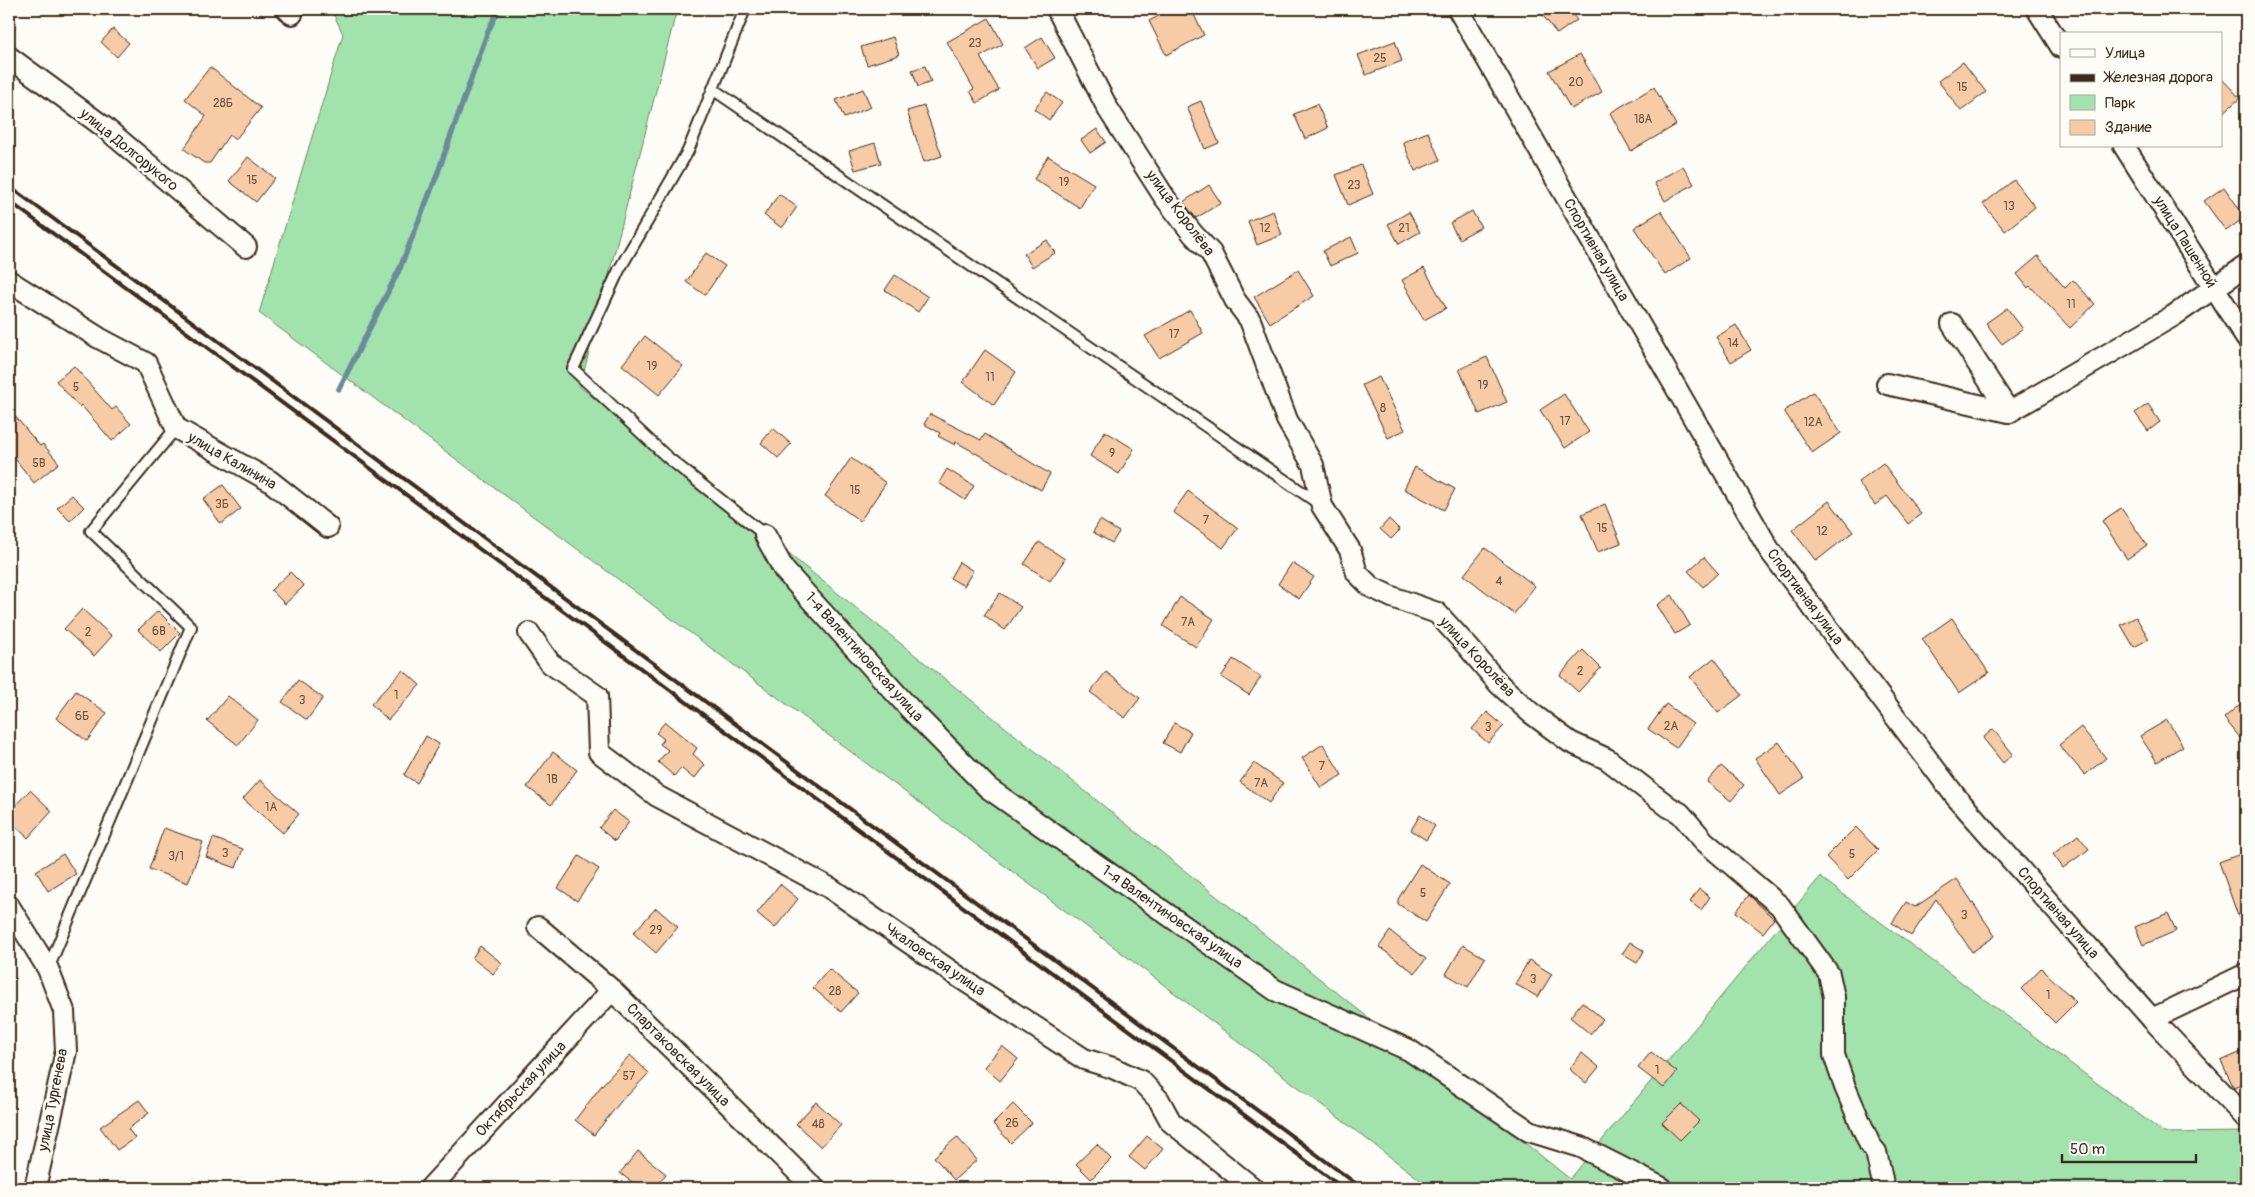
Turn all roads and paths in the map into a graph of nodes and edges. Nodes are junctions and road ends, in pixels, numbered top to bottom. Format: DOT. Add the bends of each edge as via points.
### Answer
graph roads {
  1 [pos="745,9"];
  2 [pos="1057,9"];
  3 [pos="2037,9"];
  4 [pos="1464,12"];
  5 [pos="2060,45"];
  6 [pos="9,57"];
  7 [pos="714,90"];
  8 [pos="2125,148"];
  9 [pos="246,247"];
  10 [pos="2246,266"];
  11 [pos="9,281"];
  12 [pos="2214,288"];
  13 [pos="1952,324"];
  14 [pos="2246,338"];
  15 [pos="1887,384"];
  16 [pos="2009,412"];
  17 [pos="176,428"];
  18 [pos="1322,506"];
  19 [pos="328,527"];
  20 [pos="765,535"];
  21 [pos="529,633"];
  22 [pos="9,906"];
  23 [pos="538,927"];
  24 [pos="48,969"];
  25 [pos="2246,974"];
  26 [pos="612,990"];
  27 [pos="2152,1019"];
  28 [pos="2246,1118"];
  29 [pos="35,1188"];
  30 [pos="430,1188"];
  31 [pos="814,1188"];
  32 [pos="1253,1188"];
  33 [pos="1662,1188"];
  34 [pos="1884,1188"];
  1 -- 7 [label="lane"];
  2 -- 18 [label="street, улица Королёва" via="1108,109 1166,198 1211,253 1235,300 1250,320 1287,420 1313,465"];
  3 -- 5 [label="street"];
  4 -- 27 [label="street, Спортивная улица" via="1770,551 1956,797"];
  6 -- 9 [label="street, улица Долгорукого" via="104,127"];
  7 -- 18 [label="lane"];
  7 -- 20 [label="lane" via="688,151 619,270 573,369 667,457"];
  8 -- 12 [label="street, улица Пашенной"];
  10 -- 12 [label="street"];
  11 -- 17 [label="street, улица Калинина" via="99,338 146,363"];
  12 -- 14 [label="street, улица Пашенной"];
  12 -- 16 [label="street" via="2173,316"];
  13 -- 16 [label="street"];
  15 -- 16 [label="street"];
  17 -- 19 [label="street, улица Калинина" via="270,481"];
  17 -- 24 [label="lane" via="90,532 191,627"];
  18 -- 34 [label="street, улица Королёва" via="1350,550 1357,572 1371,587 1437,613 1499,684 1531,713 1570,742 1607,759 1680,813 1704,841 1780,906 1829,974 1834,997 1834,1055 1870,1146 1876,1152"];
  20 -- 33 [label="street, 1-я Валентиновская улица" via="784,570 910,709 988,788 1275,990 1409,1050 1529,1130 1581,1147"];
  21 -- 32 [label="street, Чкаловская улица" via="550,664 597,696 599,752 657,796 830,888 1084,1059 1141,1081 1159,1100 1170,1122"];
  22 -- 24 [label="street, улица Тургенева"];
  23 -- 26 [label="street, Спартаковская улица"];
  24 -- 29 [label="street, улица Тургенева" via="64,1012 66,1051"];
  25 -- 27 [label="street"];
  26 -- 30 [label="street, Октябрьская улица"];
  26 -- 31 [label="street, Спартаковская улица"];
  27 -- 28 [label="street, Спортивная улица"];
}
